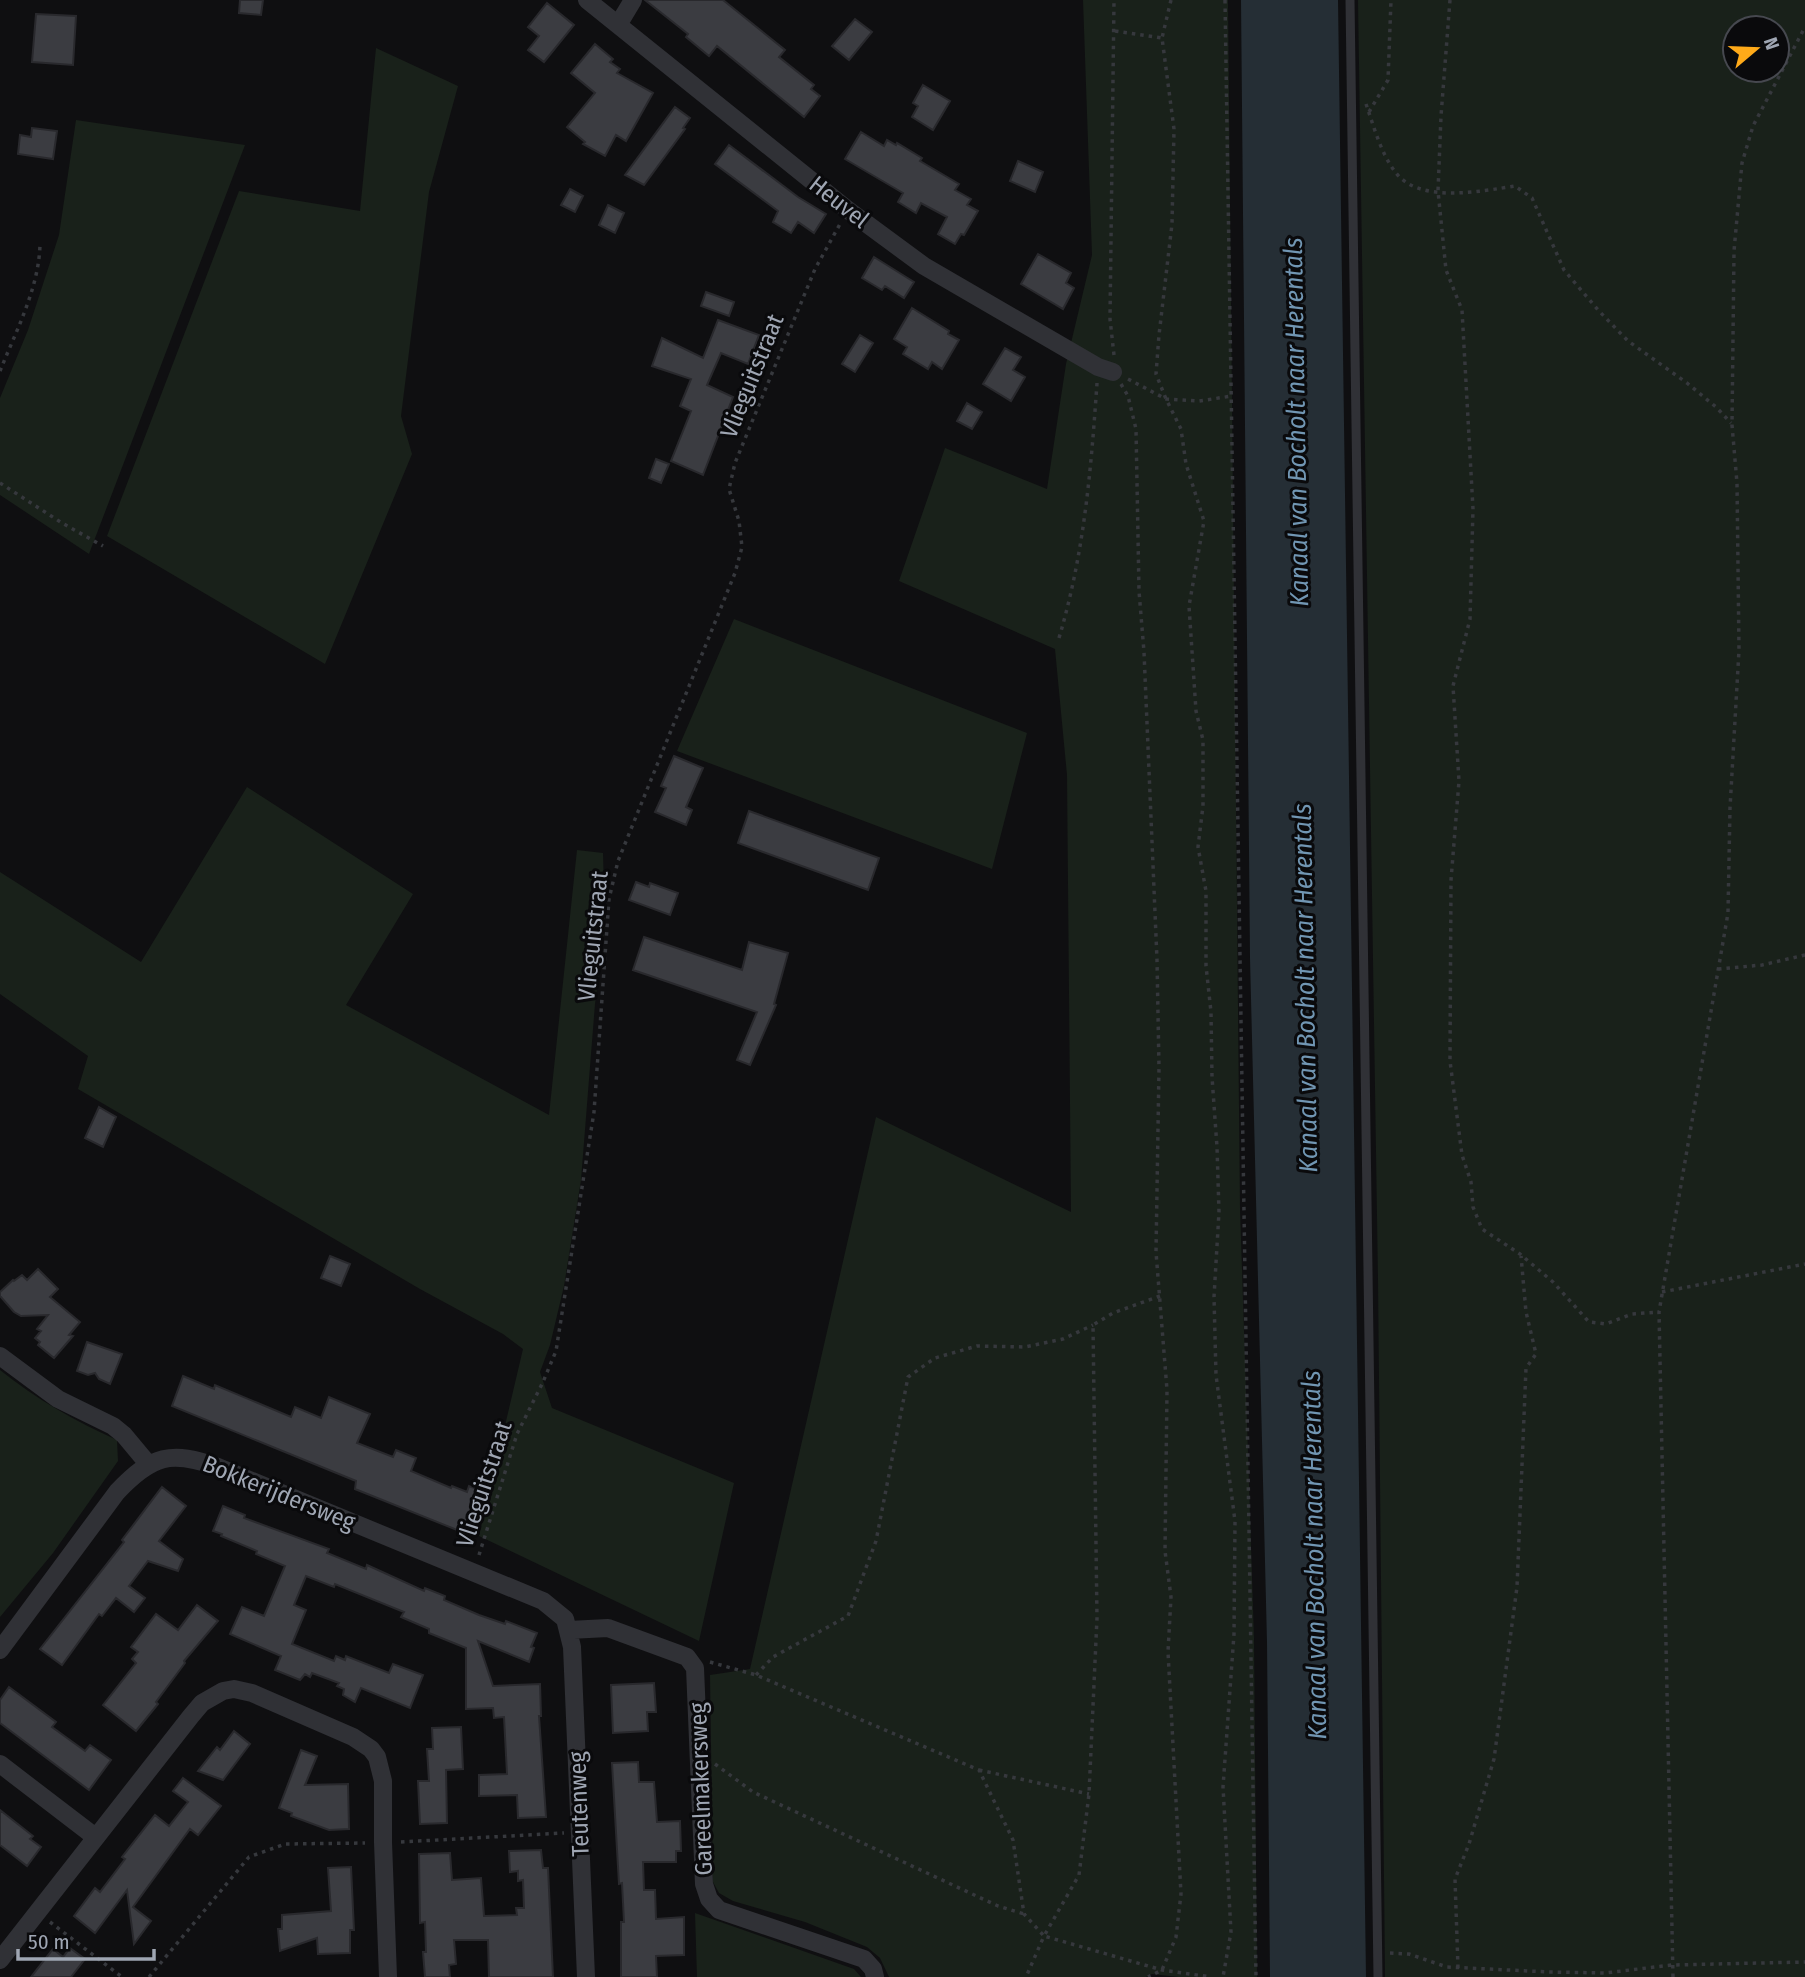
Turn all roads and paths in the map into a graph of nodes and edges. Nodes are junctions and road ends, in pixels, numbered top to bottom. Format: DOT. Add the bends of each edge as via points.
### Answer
graph roads {
  1 [pos="587,0"];
  2 [pos="633,0"];
  3 [pos="1114,0"];
  4 [pos="1171,0"];
  5 [pos="1226,0"];
  6 [pos="1350,0"];
  7 [pos="1391,0"];
  8 [pos="1450,0"];
  9 [pos="618,25"];
  10 [pos="1805,27"];
  11 [pos="1115,31"];
  12 [pos="1162,38"];
  13 [pos="1438,191"];
  14 [pos="848,210"];
  15 [pos="40,242"];
  16 [pos="1106,370"];
  17 [pos="0,371"];
  18 [pos="1232,396"];
  19 [pos="1166,399"];
  20 [pos="1732,425"];
  21 [pos="0,483"];
  22 [pos="103,546"];
  23 [pos="1059,638"];
  24 [pos="1805,955"];
  25 [pos="1718,969"];
  26 [pos="1520,1254"];
  27 [pos="1805,1264"];
  28 [pos="1662,1292"];
  29 [pos="1160,1296"];
  30 [pos="1659,1312"];
  31 [pos="1093,1325"];
  32 [pos="0,1356"];
  33 [pos="149,1465"];
  34 [pos="474,1571"];
  35 [pos="569,1630"];
  36 [pos="0,1650"];
  37 [pos="687,1657"];
  38 [pos="756,1675"];
  39 [pos="699,1752"];
  40 [pos="0,1763"];
  41 [pos="979,1770"];
  42 [pos="1089,1794"];
  43 [pos="580,1832"];
  44 [pos="94,1836"];
  45 [pos="383,1842"];
  46 [pos="37,1912"];
  47 [pos="1024,1914"];
  48 [pos="1044,1936"];
  49 [pos="1378,1953"];
  50 [pos="0,1959"];
  51 [pos="1805,1962"];
  52 [pos="1672,1965"];
  53 [pos="1458,1968"];
  54 [pos="1163,1970"];
  55 [pos="1604,1975"];
  56 [pos="122,1977"];
  57 [pos="149,1977"];
  58 [pos="388,1977"];
  59 [pos="586,1977"];
  60 [pos="875,1977"];
  61 [pos="1026,1977"];
  62 [pos="1148,1977"];
  63 [pos="1211,1977"];
  64 [pos="1223,1977"];
  65 [pos="1256,1977"];
  66 [pos="1378,1977"];
  67 [pos="1673,1977"];
  1 -- 9 [label="street, Heuvel"];
  2 -- 9 [label="street"];
  3 -- 11 [label="path"];
  4 -- 12 [label="path"];
  5 -- 18 [label="path"];
  6 -- 49 [label="lane"];
  7 -- 13 [label="path" via="1388,80 1369,112 1397,175 1416,188"];
  8 -- 13 [label="path"];
  9 -- 14 [label="street, Heuvel"];
  10 -- 20 [label="path" via="1753,126 1742,163 1734,251"];
  11 -- 12 [label="path"];
  11 -- 16 [label="path" via="1110,283 1114,345"];
  12 -- 19 [label="path" via="1174,129 1172,224 1157,374"];
  13 -- 20 [label="path" via="1469,194 1515,186 1532,198 1564,270 1599,311 1628,341 1687,383"];
  13 -- 26 [label="path" via="1446,270 1462,310 1473,509 1469,619 1452,686 1459,781 1451,880 1450,1061 1473,1207 1482,1229"];
  14 -- 16 [label="street, Heuvel" via="924,266"];
  14 -- 34 [label="path, Vlieguitstraat" via="815,270 735,463 729,489 742,547 735,573 618,861 609,899 594,1112 556,1351 517,1434"];
  15 -- 17 [label="path" via="40,259 24,311"];
  16 -- 19 [label="path"];
  16 -- 23 [label="path" via="1084,536"];
  16 -- 29 [label="path" via="1129,396 1136,429 1157,960 1156,1252"];
  18 -- 19 [label="path"];
  18 -- 65 [label="path"];
  19 -- 64 [label="path" via="1181,429 1203,521 1189,606 1195,711 1203,740 1198,847 1206,891 1217,1146 1216,1376 1234,1521 1234,1634 1223,1787 1231,1932"];
  20 -- 25 [label="path" via="1739,650 1728,913"];
  21 -- 22 [label="path"];
  24 -- 25 [label="path"];
  25 -- 28 [label="path"];
  26 -- 30 [label="path" via="1589,1322 1606,1324 1632,1314"];
  26 -- 53 [label="path" via="1536,1354 1526,1368 1517,1587 1494,1759 1455,1879"];
  27 -- 28 [label="path"];
  28 -- 30 [label="path"];
  29 -- 31 [label="path" via="1113,1312"];
  29 -- 54 [label="path" via="1167,1390 1168,1652 1181,1894 1176,1937"];
  30 -- 52 [label="path"];
  31 -- 38 [label="path" via="1063,1339 1025,1347 977,1346 935,1358 908,1377 876,1541 848,1616 773,1657"];
  31 -- 42 [label="path" via="1097,1618"];
  32 -- 33 [label="street" via="58,1399 113,1426"];
  33 -- 34 [label="street, Bokkerijdersweg" via="183,1456 199,1461"];
  33 -- 36 [label="street" via="117,1492"];
  34 -- 35 [label="street, Bokkerijdersweg" via="543,1601 565,1619"];
  35 -- 37 [label="street" via="607,1628"];
  35 -- 43 [label="street, Teutenweg"];
  37 -- 38 [label="path"];
  37 -- 39 [label="street, Gareelmakersweg" via="695,1668"];
  38 -- 41 [label="path"];
  39 -- 47 [label="path" via="753,1792"];
  39 -- 60 [label="street, Gareelmakersweg" via="704,1884 709,1899 719,1910 864,1959"];
  40 -- 44 [label="street"];
  41 -- 42 [label="path"];
  41 -- 47 [label="path" via="1013,1840"];
  42 -- 48 [label="path" via="1079,1875"];
  43 -- 45 [label="path"];
  43 -- 59 [label="street, Teutenweg"];
  44 -- 45 [label="street" via="202,1703 234,1689 353,1737 371,1749 383,1782"];
  44 -- 46 [label="street"];
  45 -- 57 [label="path" via="285,1844 249,1857"];
  45 -- 58 [label="street"];
  46 -- 50 [label="street"];
  46 -- 56 [label="path"];
  47 -- 48 [label="path"];
  48 -- 54 [label="path"];
  48 -- 61 [label="path"];
  49 -- 53 [label="path" via="1409,1954"];
  49 -- 66 [label="lane"];
  51 -- 52 [label="path"];
  52 -- 55 [label="path"];
  52 -- 67 [label="path"];
  53 -- 55 [label="path"];
  54 -- 62 [label="path"];
  54 -- 63 [label="path"];
}
